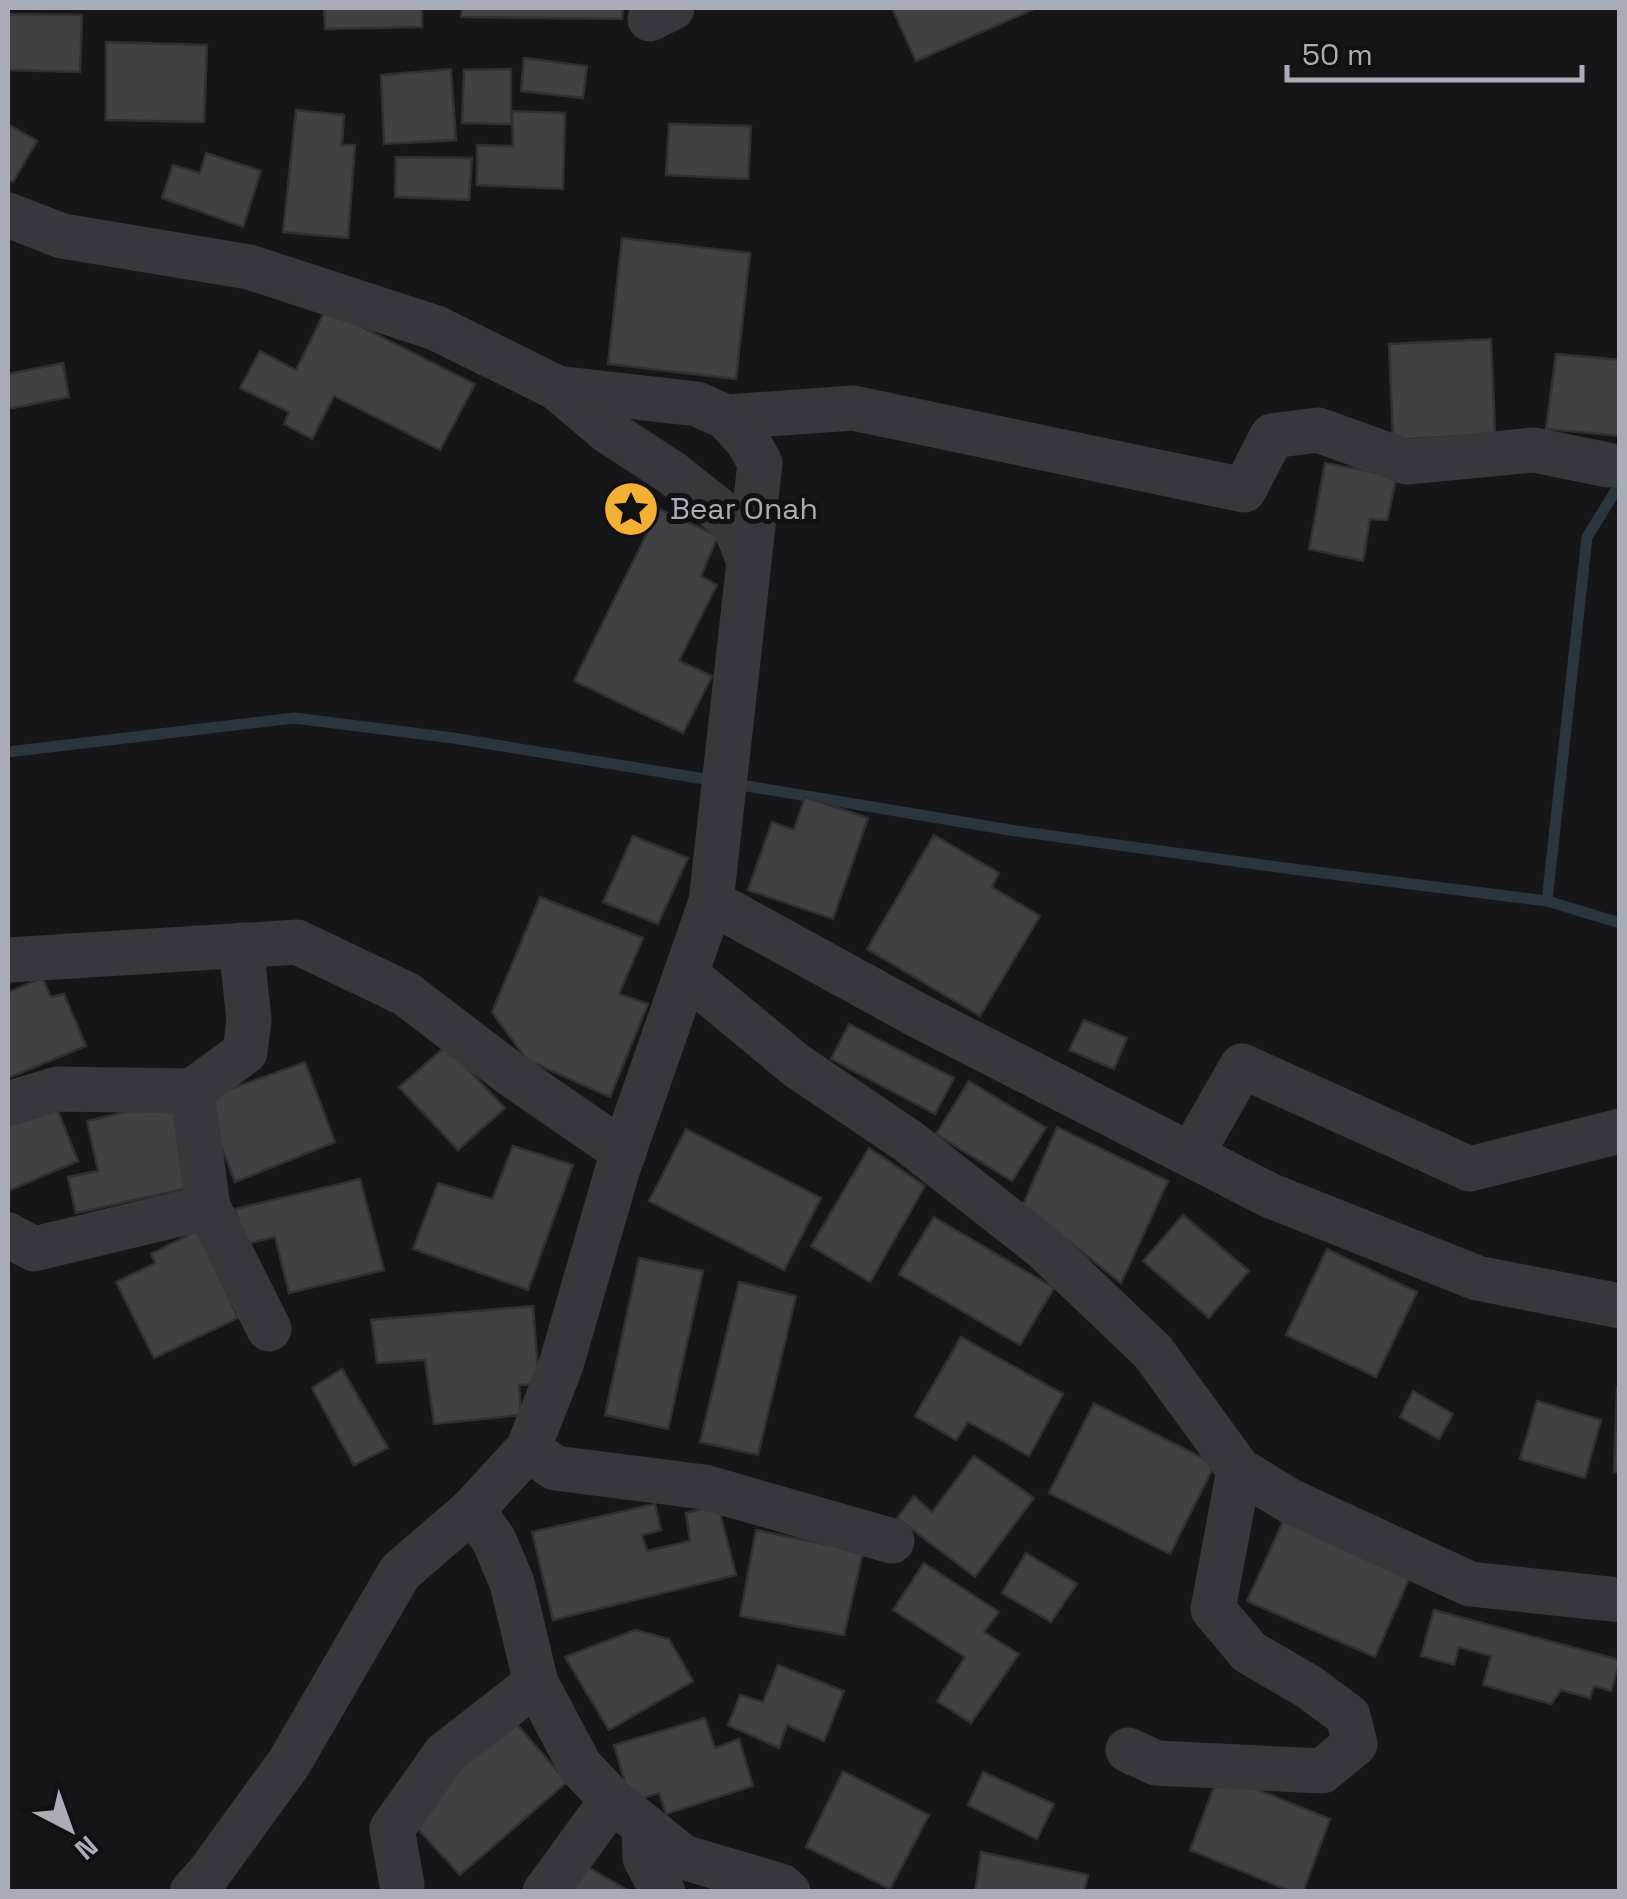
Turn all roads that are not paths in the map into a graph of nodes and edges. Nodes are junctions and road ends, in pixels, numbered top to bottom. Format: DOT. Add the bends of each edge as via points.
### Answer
graph roads {
  1 [pos="8,215"];
  2 [pos="557,388"];
  3 [pos="726,417"];
  4 [pos="1608,465"];
  5 [pos="749,562"];
  6 [pos="711,902"];
  7 [pos="241,946"];
  8 [pos="8,960"];
  9 [pos="686,974"];
  10 [pos="192,1090"];
  11 [pos="8,1104"];
  12 [pos="1620,1131"];
  13 [pos="624,1152"];
  14 [pos="1191,1155"];
  15 [pos="208,1207"];
  16 [pos="8,1234"];
  17 [pos="1620,1306"];
  18 [pos="269,1329"];
  19 [pos="528,1449"];
  20 [pos="1238,1470"];
  21 [pos="472,1510"];
  22 [pos="892,1541"];
  23 [pos="1620,1600"];
  24 [pos="536,1683"];
  25 [pos="1128,1750"];
  26 [pos="628,1813"];
  27 [pos="402,1885"];
  28 [pos="192,1892"];
  29 [pos="545,1892"];
  30 [pos="663,1892"];
  31 [pos="788,1892"];
  1 -- 2 [label="street" via="62,236 249,267 436,328"];
  2 -- 3 [label="street" via="697,404"];
  2 -- 5 [label="street" via="726,516"];
  3 -- 4 [label="street" via="853,408 1244,490 1272,436 1318,430 1407,462 1534,450"];
  3 -- 5 [label="street" via="760,463"];
  5 -- 6 [label="street"];
  6 -- 9 [label="street"];
  6 -- 14 [label="street"];
  7 -- 8 [label="street"];
  7 -- 10 [label="street" via="246,1052"];
  7 -- 13 [label="street" via="297,942 406,994"];
  9 -- 13 [label="street"];
  9 -- 20 [label="street" via="797,1066 908,1140 1043,1247 1153,1352"];
  10 -- 11 [label="street" via="57,1089"];
  10 -- 15 [label="street"];
  12 -- 14 [label="street" via="1470,1170 1242,1066"];
  13 -- 19 [label="street" via="562,1365"];
  14 -- 17 [label="street" via="1271,1196 1477,1278"];
  15 -- 16 [label="street" via="34,1249"];
  15 -- 18 [label="street"];
  19 -- 21 [label="street"];
  19 -- 22 [label="street" via="554,1468 704,1488"];
  20 -- 23 [label="street" via="1470,1584"];
  20 -- 25 [label="street" via="1214,1609 1248,1652 1348,1716 1356,1744 1322,1772 1156,1764"];
  21 -- 24 [label="street" via="512,1583"];
  21 -- 28 [label="street" via="400,1572 289,1764"];
  24 -- 26 [label="street" via="580,1766"];
  24 -- 27 [label="street" via="445,1754 392,1830"];
  26 -- 29 [label="street"];
  26 -- 30 [label="street"];
  26 -- 31 [label="street" via="683,1857"];
}
